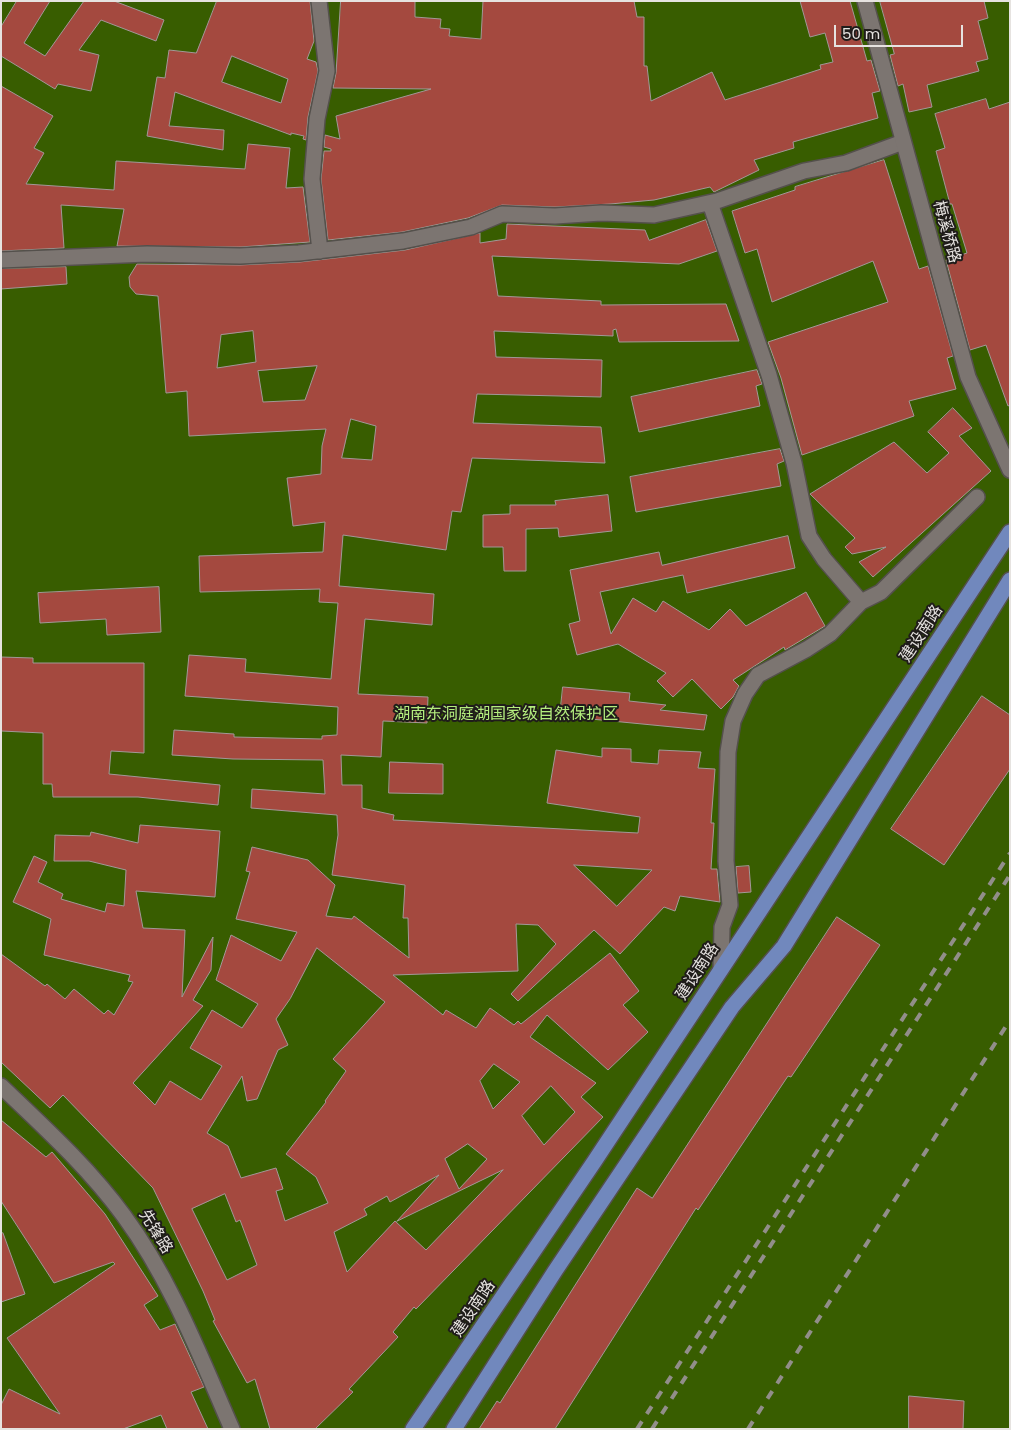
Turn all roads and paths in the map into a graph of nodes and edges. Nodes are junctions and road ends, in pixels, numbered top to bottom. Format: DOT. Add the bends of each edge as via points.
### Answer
graph roads {
  1 [pos="319,1"];
  2 [pos="865,1"];
  3 [pos="903,142"];
  4 [pos="710,203"];
  5 [pos="320,251"];
  6 [pos="1,260"];
  7 [pos="1010,468"];
  8 [pos="977,498"];
  9 [pos="1010,532"];
  10 [pos="1010,580"];
  11 [pos="861,602"];
  12 [pos="721,969"];
  13 [pos="1,1086"];
  14 [pos="232,1429"];
  15 [pos="413,1429"];
  16 [pos="454,1429"];
  1 -- 5 [label="street" via="327,71 316,119 312,179"];
  2 -- 3 [label="street, 梅溪桥路"];
  3 -- 4 [label="street" via="846,163 804,171"];
  3 -- 7 [label="street, 梅溪桥路" via="968,377"];
  4 -- 5 [label="street" via="654,216 502,214 471,227 403,241"];
  4 -- 11 [label="street" via="771,384 794,463 809,536"];
  5 -- 6 [label="street" via="240,256 147,254"];
  8 -- 11 [label="street" via="881,592"];
  9 -- 12 [label="main road, 建设南路"];
  10 -- 16 [label="main road" via="784,946 732,1006"];
  11 -- 12 [label="street" via="830,634 758,675 732,721 728,752 726,861 730,906 722,927"];
  12 -- 15 [label="main road, 建设南路"];
  13 -- 14 [label="street, 先锋路" via="92,1177 124,1216 170,1290"];
}
